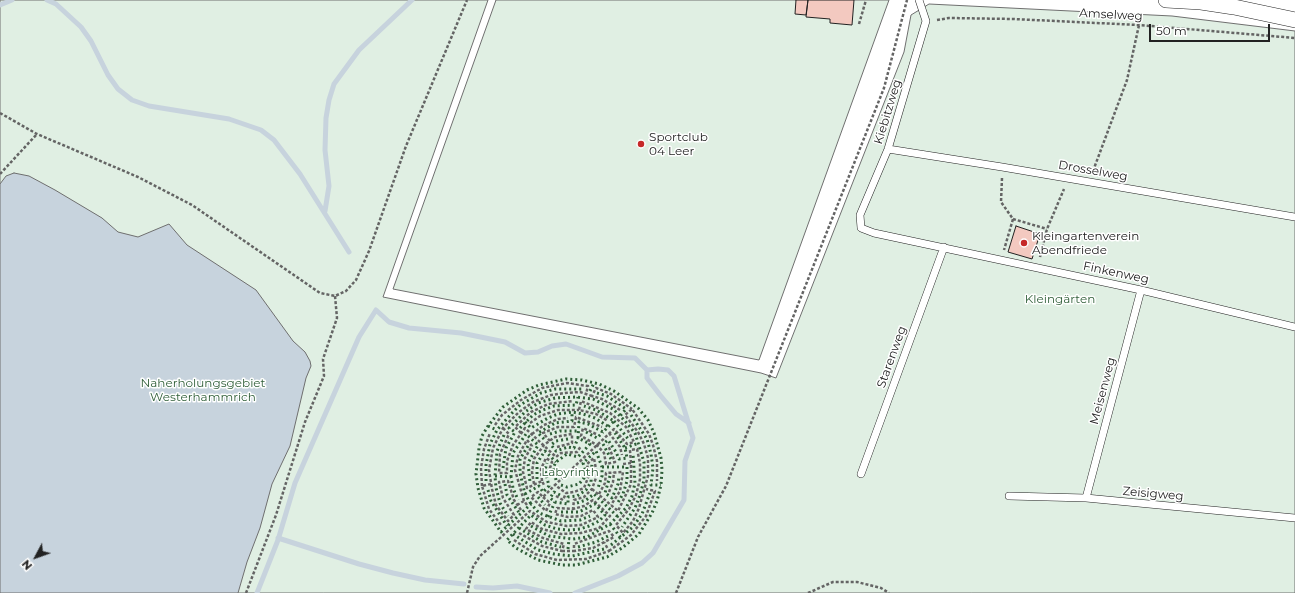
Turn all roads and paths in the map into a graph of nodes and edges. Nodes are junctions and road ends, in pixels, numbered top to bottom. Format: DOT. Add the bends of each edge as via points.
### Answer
graph roads {
  1 [pos="467,0"];
  2 [pos="866,0"];
  3 [pos="906,0"];
  4 [pos="919,0"];
  5 [pos="1166,0"];
  6 [pos="1295,20"];
  7 [pos="926,21"];
  8 [pos="859,24"];
  9 [pos="1139,25"];
  10 [pos="1295,38"];
  11 [pos="0,113"];
  12 [pos="37,134"];
  13 [pos="888,150"];
  14 [pos="1002,167"];
  15 [pos="0,174"];
  16 [pos="1069,178"];
  17 [pos="1089,182"];
  18 [pos="1295,217"];
  19 [pos="1013,219"];
  20 [pos="861,228"];
  21 [pos="1047,229"];
  22 [pos="944,248"];
  23 [pos="1002,260"];
  24 [pos="1037,268"];
  25 [pos="1141,290"];
  26 [pos="335,296"];
  27 [pos="1295,327"];
  28 [pos="586,394"];
  29 [pos="592,396"];
  30 [pos="573,401"];
  31 [pos="632,409"];
  32 [pos="579,410"];
  33 [pos="620,410"];
  34 [pos="568,418"];
  35 [pos="608,422"];
  36 [pos="530,423"];
  37 [pos="495,425"];
  38 [pos="602,427"];
  39 [pos="503,428"];
  40 [pos="490,433"];
  41 [pos="521,433"];
  42 [pos="609,433"];
  43 [pos="532,434"];
  44 [pos="596,434"];
  45 [pos="550,441"];
  46 [pos="597,445"];
  47 [pos="608,445"];
  48 [pos="544,446"];
  49 [pos="581,446"];
  50 [pos="557,447"];
  51 [pos="622,456"];
  52 [pos="631,463"];
  53 [pos="623,464"];
  54 [pos="614,472"];
  55 [pos="550,474"];
  56 [pos="861,474"];
  57 [pos="542,480"];
  58 [pos="657,481"];
  59 [pos="491,484"];
  60 [pos="534,484"];
  61 [pos="544,485"];
  62 [pos="554,485"];
  63 [pos="482,486"];
  64 [pos="592,489"];
  65 [pos="646,489"];
  66 [pos="609,492"];
  67 [pos="566,493"];
  68 [pos="599,494"];
  69 [pos="556,496"];
  70 [pos="1009,496"];
  71 [pos="543,497"];
  72 [pos="1086,498"];
  73 [pos="524,501"];
  74 [pos="527,504"];
  75 [pos="611,504"];
  76 [pos="517,505"];
  77 [pos="573,509"];
  78 [pos="521,510"];
  79 [pos="1295,518"];
  80 [pos="501,526"];
  81 [pos="519,533"];
  82 [pos="514,540"];
  83 [pos="604,542"];
  84 [pos="562,551"];
  85 [pos="574,551"];
  86 [pos="609,551"];
  87 [pos="246,593"];
  88 [pos="467,593"];
  89 [pos="676,593"];
  90 [pos="808,593"];
  91 [pos="889,593"];
  1 -- 26 [label="path" via="406,146 370,251 356,280 346,292"];
  2 -- 8 [label="path"];
  3 -- 89 [label="path" via="884,88 726,486 698,537"];
  4 -- 7 [label="lane"];
  5 -- 6 [label="street" via="1234,7"];
  7 -- 9 [label="path, Amselweg" via="956,18"];
  7 -- 13 [label="lane, Kiebitzweg"];
  9 -- 10 [label="path, Amselweg"];
  9 -- 17 [label="path" via="1127,80"];
  11 -- 12 [label="path"];
  12 -- 15 [label="path"];
  12 -- 26 [label="path" via="138,177 192,205 320,293"];
  13 -- 14 [label="lane, Drosselweg"];
  13 -- 20 [label="lane, Kiebitzweg" via="860,215"];
  14 -- 16 [label="lane, Drosselweg"];
  14 -- 19 [label="path" via="1001,202"];
  16 -- 17 [label="lane, Drosselweg"];
  16 -- 21 [label="path"];
  17 -- 18 [label="lane, Drosselweg"];
  19 -- 21 [label="path"];
  19 -- 23 [label="path"];
  20 -- 22 [label="lane, Finkenweg"];
  21 -- 24 [label="path"];
  22 -- 23 [label="lane, Finkenweg"];
  22 -- 56 [label="lane, Starenweg"];
  23 -- 24 [label="lane, Finkenweg"];
  24 -- 25 [label="lane, Finkenweg"];
  25 -- 27 [label="lane, Finkenweg"];
  25 -- 72 [label="lane, Meisenweg"];
  26 -- 87 [label="path" via="337,318 323,359 324,376 305,422 276,514"];
  28 -- 29 [label="path"];
  28 -- 37 [label="path" via="588,386 567,383 542,388 521,400 502,415"];
  28 -- 39 [label="path" via="580,392 551,395 533,402"];
  29 -- 31 [label="path" via="596,388 611,394"];
  29 -- 33 [label="path"];
  30 -- 41 [label="path" via="548,404 531,412 515,427"];
  31 -- 58 [label="path" via="649,434 653,445 657,461"];
  31 -- 65 [label="path" via="625,415 638,432 648,458"];
  32 -- 35 [label="path" via="596,414"];
  32 -- 36 [label="path" via="558,410 540,416"];
  32 -- 42 [label="path" via="581,401 610,412 626,427 634,442 627,444 614,429"];
  34 -- 43 [label="path" via="544,424"];
  38 -- 45 [label="path" via="576,417 574,427 558,427 543,433"];
  39 -- 41 [label="path" via="509,434 500,454 499,473 507,473 507,461"];
  39 -- 59 [label="path" via="493,448 489,470"];
  40 -- 63 [label="path" via="481,468"];
  41 -- 43 [label="path" via="525,428"];
  42 -- 46 [label="path"];
  42 -- 51 [label="path" via="620,447"];
  43 -- 48 [label="path"];
  44 -- 46 [label="path" via="583,428 581,436"];
  45 -- 48 [label="path"];
  45 -- 50 [label="path" via="555,436 572,434 572,443"];
  46 -- 47 [label="path" via="604,453 606,464 615,462"];
  46 -- 62 [label="path"];
  48 -- 49 [label="path" via="556,457 561,453 578,452"];
  48 -- 60 [label="path" via="534,459"];
  52 -- 53 [label="path"];
  52 -- 65 [label="path" via="630,450 637,449 640,479 636,495 629,510 616,526 623,533 633,521"];
  52 -- 75 [label="path" via="631,484 626,498 618,511"];
  54 -- 66 [label="path"];
  54 -- 68 [label="path" via="606,473"];
  54 -- 75 [label="path" via="623,472 620,491"];
  55 -- 57 [label="path" via="552,462 546,458 541,469"];
  57 -- 60 [label="path"];
  57 -- 61 [label="path"];
  59 -- 63 [label="path"];
  59 -- 76 [label="path" via="496,505 508,522 514,515 503,498 499,482 508,481"];
  60 -- 73 [label="path" via="527,488 523,472 525,458 532,446 527,440 518,456 515,470"];
  62 -- 67 [label="path"];
  62 -- 71 [label="path"];
  63 -- 80 [label="path" via="489,509"];
  64 -- 67 [label="path" via="597,475 594,458 587,464 589,475 584,488"];
  64 -- 68 [label="path"];
  64 -- 77 [label="path" via="584,497 574,500"];
  65 -- 86 [label="path" via="655,491 646,516 631,535"];
  67 -- 69 [label="path" via="563,500"];
  68 -- 75 [label="path"];
  70 -- 72 [label="lane, Zeisigweg"];
  71 -- 71 [label="path" via="538,492 532,497 546,511 550,503"];
  72 -- 79 [label="lane, Zeisigweg"];
  73 -- 74 [label="path"];
  73 -- 76 [label="path"];
  76 -- 78 [label="path"];
  77 -- 84 [label="path" via="593,500 610,516 598,528 581,533 561,534 542,529 531,522 526,528 543,538 564,544"];
  77 -- 88 [label="path" via="557,508 555,514 581,516 593,510 598,517 582,525 567,526 547,522 530,511 480,556 473,567"];
  81 -- 84 [label="path" via="542,546"];
  82 -- 86 [label="path" via="535,554 557,560 586,560"];
  83 -- 85 [label="path" via="593,548"];
  83 -- 85 [label="path" via="614,537 609,530 574,544"];
  83 -- 86 [label="path"];
  84 -- 85 [label="path"];
  90 -- 91 [label="path" via="833,582 857,582 881,588"];
}
